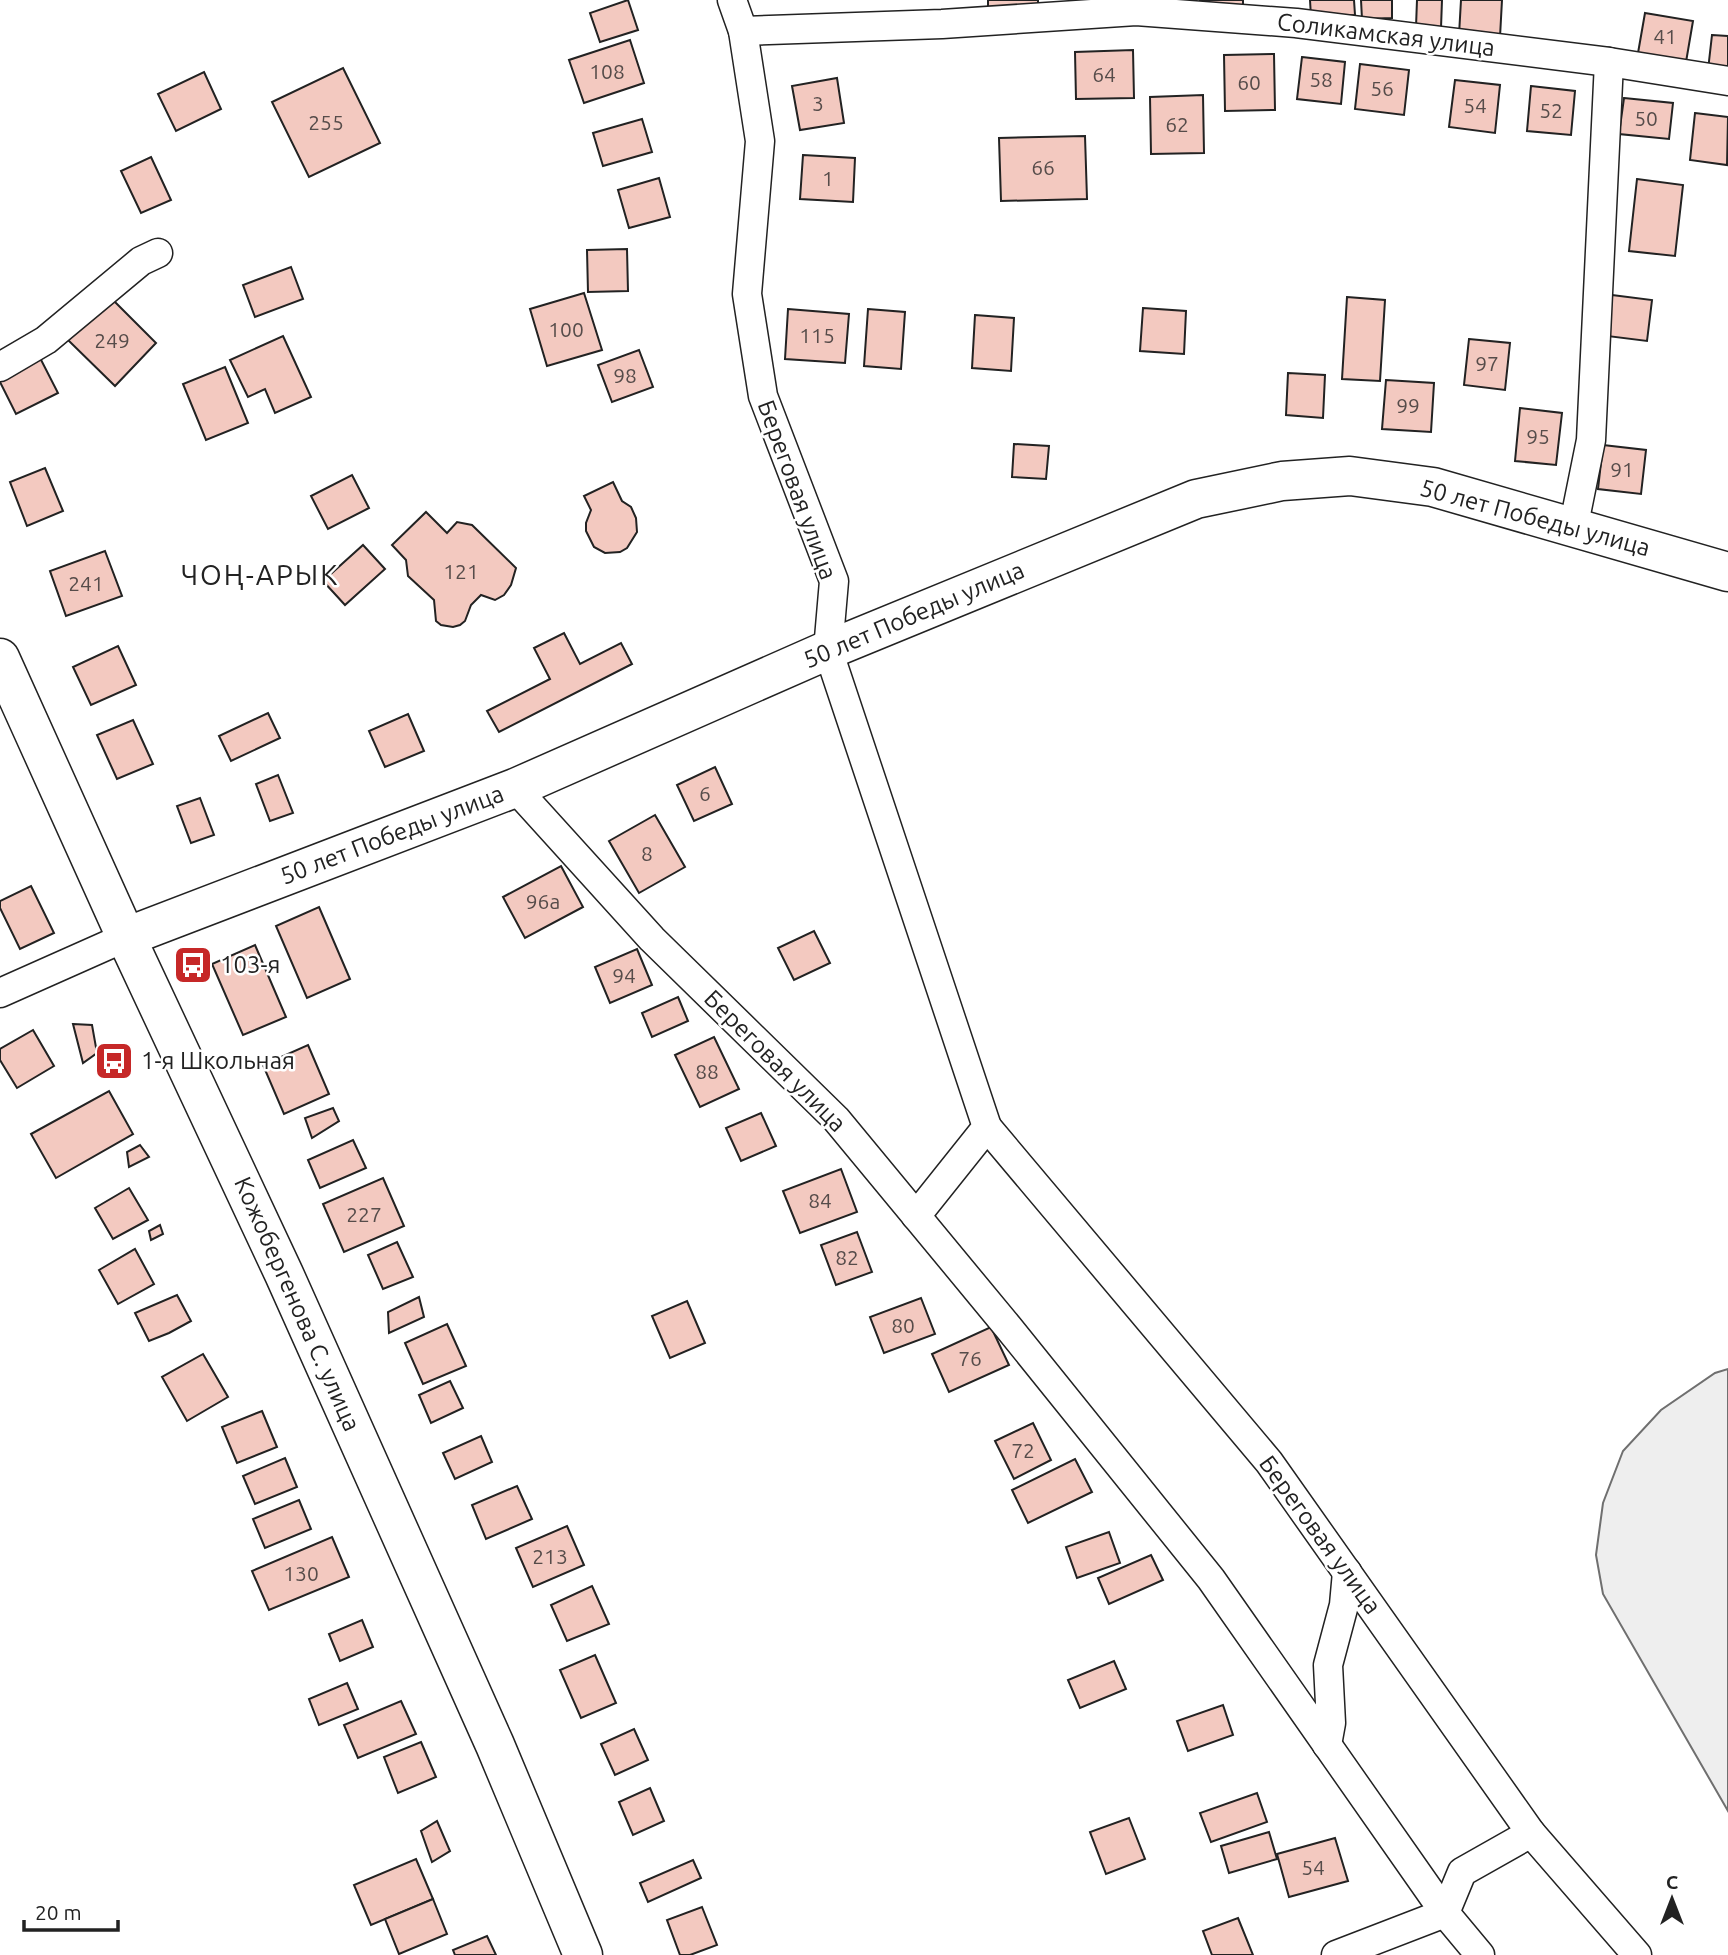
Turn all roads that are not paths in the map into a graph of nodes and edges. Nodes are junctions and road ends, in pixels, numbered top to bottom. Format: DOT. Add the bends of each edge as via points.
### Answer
graph roads {
  1 [pos="732,0"];
  2 [pos="743,31"];
  3 [pos="1609,62"];
  4 [pos="1728,81"];
  5 [pos="158,253"];
  6 [pos="0,367"];
  7 [pos="1573,529"];
  8 [pos="1728,572"];
  9 [pos="828,650"];
  10 [pos="0,659"];
  11 [pos="514,788"];
  12 [pos="126,937"];
  13 [pos="0,993"];
  14 [pos="986,1127"];
  15 [pos="916,1216"];
  16 [pos="1347,1572"];
  17 [pos="1327,1745"];
  18 [pos="1531,1833"];
  19 [pos="1446,1913"];
  20 [pos="583,1955"];
  21 [pos="1336,1955"];
  22 [pos="1480,1955"];
  23 [pos="1637,1955"];
  1 -- 2 [label="street, Береговая улица"];
  2 -- 3 [label="street, Соликамская улица" via="1136,11 1296,23"];
  2 -- 9 [label="street, Береговая улица" via="760,141 747,294 762,396 834,581"];
  3 -- 4 [label="street, Соликамская улица"];
  3 -- 7 [label="street" via="1591,440"];
  5 -- 6 [label="street" via="141,261 46,340"];
  7 -- 8 [label="main road, 50 лет Победы улица"];
  7 -- 9 [label="main road, 50 лет Победы улица" via="1433,487 1350,476 1282,481 1196,499"];
  9 -- 11 [label="main road, 50 лет Победы улица"];
  9 -- 14 [label="street, Береговая улица"];
  10 -- 12 [label="main road, Кожобергенова С. улица"];
  11 -- 12 [label="main road, 50 лет Победы улица"];
  11 -- 15 [label="street, Береговая улица" via="652,939 835,1119"];
  12 -- 13 [label="street"];
  12 -- 20 [label="main road, Кожобергенова С. улица" via="284,1274 495,1745"];
  14 -- 15 [label="street"];
  14 -- 16 [label="street, Береговая улица" via="1269,1462"];
  15 -- 17 [label="street, Береговая улица" via="1211,1579"];
  16 -- 17 [label="street" via="1344,1605 1328,1665 1331,1723"];
  16 -- 18 [label="street, Береговая улица"];
  17 -- 19 [label="street, Береговая улица"];
  18 -- 19 [label="street" via="1462,1872"];
  18 -- 23 [label="street, Береговая улица"];
  19 -- 21 [label="street"];
  19 -- 22 [label="street, Береговая улица"];
}
